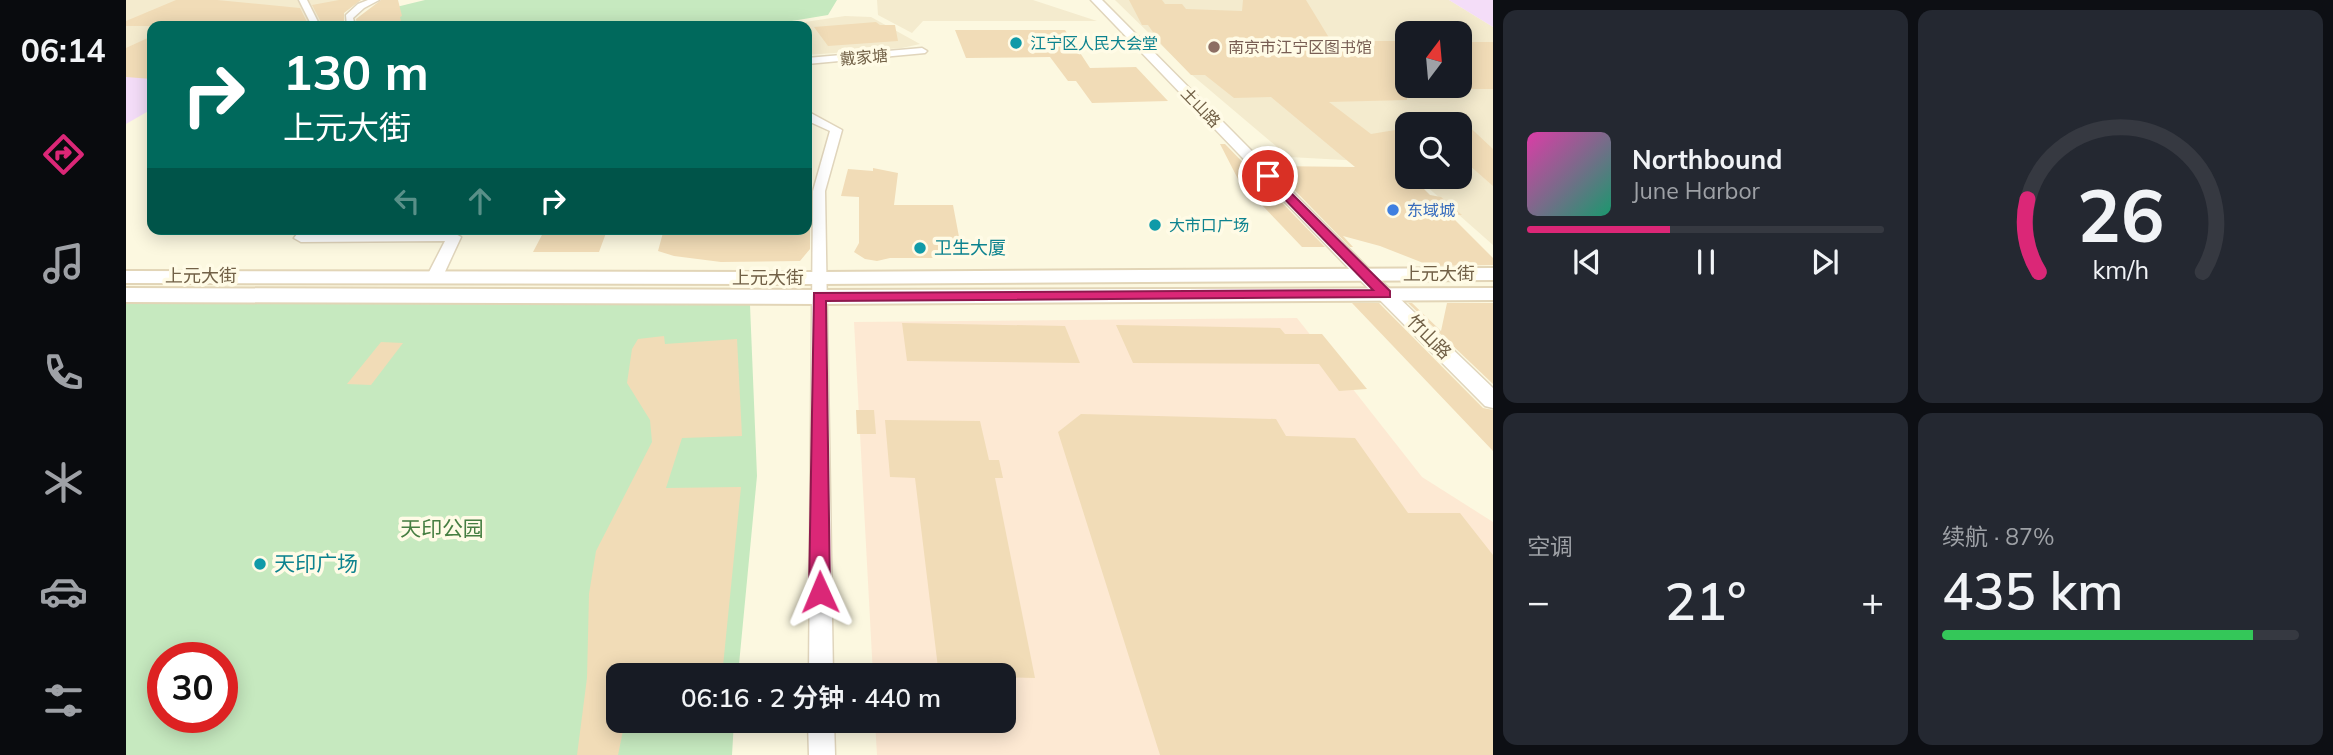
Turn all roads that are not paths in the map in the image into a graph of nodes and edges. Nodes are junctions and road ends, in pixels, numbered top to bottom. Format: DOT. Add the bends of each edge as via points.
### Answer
graph roads {
  1 [pos="303,0"];
  2 [pos="375,0"];
  3 [pos="1096,0"];
  4 [pos="314,21"];
  5 [pos="350,21"];
  6 [pos="922,51"];
  7 [pos="812,61"];
  8 [pos="812,119"];
  9 [pos="304,235"];
  10 [pos="1364,274"];
  11 [pos="1493,274"];
  12 [pos="126,276"];
  13 [pos="435,276"];
  14 [pos="819,287"];
  15 [pos="1385,294"];
  16 [pos="1493,294"];
  17 [pos="126,295"];
  18 [pos="1493,401"];
  19 [pos="821,663"];
  20 [pos="821,733"];
  21 [pos="822,755"];
  1 -- 4 [label="street"];
  2 -- 5 [label="street" via="361,6"];
  3 -- 10 [label="street, 土山路"];
  6 -- 7 [label="street, 戴家塘"];
  8 -- 14 [label="street" via="836,130 819,191"];
  9 -- 13 [label="street" via="301,238 454,237"];
  10 -- 11 [label="main road, 上元大街"];
  10 -- 14 [label="main road, 上元大街"];
  10 -- 15 [label="street, 竹山路"];
  12 -- 13 [label="main road, 上元大街"];
  13 -- 14 [label="main road, 上元大街"];
  14 -- 15 [label="main road, 上元大街"];
  14 -- 17 [label="main road, 上元大街"];
  14 -- 19 [label="street"];
  15 -- 16 [label="main road, 上元大街"];
  15 -- 18 [label="street, 竹山路"];
  20 -- 21 [label="street"];
}
